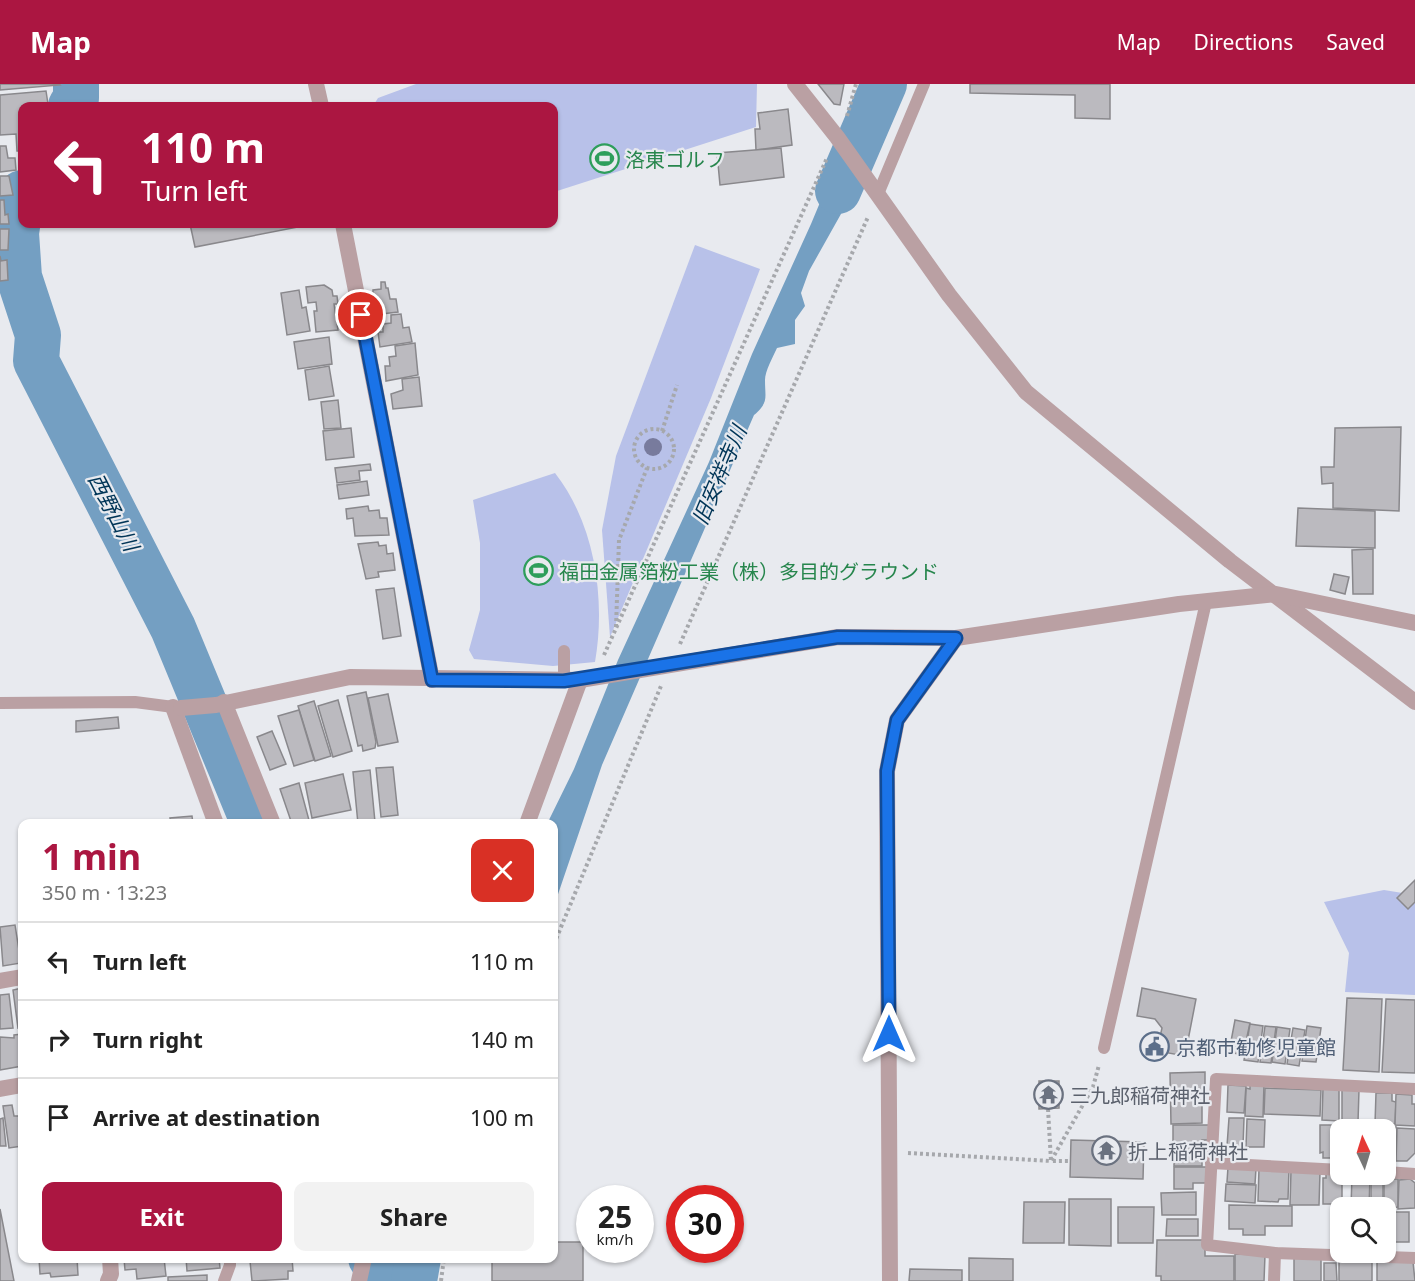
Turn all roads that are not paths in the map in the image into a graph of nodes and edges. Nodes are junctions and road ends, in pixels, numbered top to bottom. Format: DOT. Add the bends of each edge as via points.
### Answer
graph roads {
  1 [pos="316,84"];
  2 [pos="795,84"];
  3 [pos="924,84"];
  4 [pos="320,102"];
  5 [pos="878,194"];
  6 [pos="344,228"];
  7 [pos="1276,594"];
  8 [pos="1206,602"];
  9 [pos="1415,623"];
  10 [pos="956,638"];
  11 [pos="564,651"];
  12 [pos="586,678"];
  13 [pos="432,680"];
  14 [pos="1415,702"];
  15 [pos="0,703"];
  16 [pos="220,704"];
  17 [pos="177,708"];
  18 [pos="214,819"];
  19 [pos="271,819"];
  20 [pos="529,819"];
  21 [pos="18,978"];
  22 [pos="0,981"];
  23 [pos="1104,1048"];
  24 [pos="18,1086"];
  25 [pos="0,1089"];
  26 [pos="1415,1089"];
  27 [pos="1211,1163"];
  28 [pos="1330,1169"];
  29 [pos="1396,1173"];
  30 [pos="1415,1174"];
  31 [pos="1275,1253"];
  32 [pos="1415,1258"];
  33 [pos="110,1263"];
  34 [pos="229,1263"];
  35 [pos="363,1263"];
  36 [pos="108,1281"];
  37 [pos="224,1281"];
  38 [pos="358,1281"];
  39 [pos="890,1281"];
  40 [pos="1274,1281"];
  1 -- 4 [label="street"];
  2 -- 5 [label="street"];
  3 -- 5 [label="lane"];
  5 -- 7 [label="street" via="949,295 1026,393 1230,561"];
  6 -- 13 [label="street"];
  7 -- 8 [label="street"];
  7 -- 9 [label="street"];
  7 -- 14 [label="street"];
  8 -- 10 [label="street"];
  8 -- 23 [label="lane"];
  10 -- 12 [label="street" via="838,637"];
  10 -- 39 [label="street" via="897,720 887,771"];
  11 -- 12 [label="lane"];
  12 -- 13 [label="street"];
  12 -- 20 [label="street"];
  13 -- 16 [label="street" via="350,677"];
  15 -- 17 [label="lane" via="135,702"];
  16 -- 17 [label="street"];
  16 -- 19 [label="street"];
  17 -- 18 [label="street"];
  21 -- 22 [label="street"];
  24 -- 25 [label="street"];
  26 -- 27 [label="lane" via="1216,1079"];
  27 -- 28 [label="lane"];
  27 -- 31 [label="lane" via="1207,1245"];
  29 -- 30 [label="lane"];
  31 -- 32 [label="lane"];
  31 -- 40 [label="lane"];
  33 -- 36 [label="street"];
  34 -- 37 [label="lane"];
  35 -- 38 [label="street"];
}
